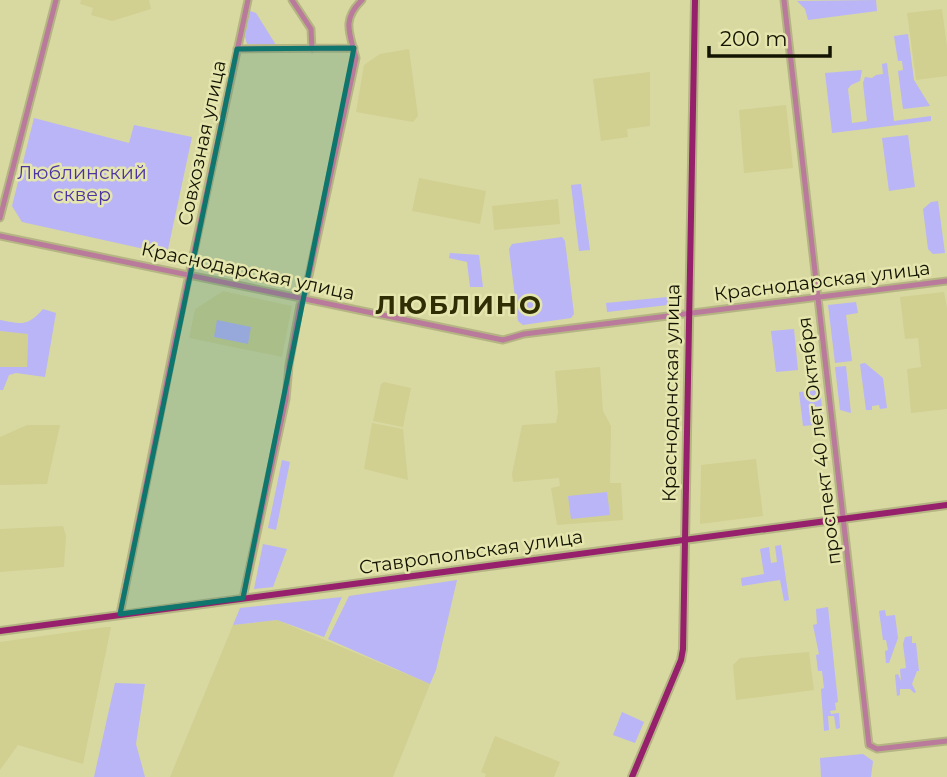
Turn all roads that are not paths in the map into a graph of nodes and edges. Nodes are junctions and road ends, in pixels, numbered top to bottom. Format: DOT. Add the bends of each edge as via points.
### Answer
graph roads {
  1 [pos="56,0"];
  2 [pos="248,0"];
  3 [pos="292,0"];
  4 [pos="362,0"];
  5 [pos="695,0"];
  6 [pos="784,0"];
  7 [pos="354,48"];
  8 [pos="237,49"];
  9 [pos="312,49"];
  10 [pos="0,218"];
  11 [pos="0,236"];
  12 [pos="190,276"];
  13 [pos="947,281"];
  14 [pos="818,298"];
  15 [pos="304,299"];
  16 [pos="688,313"];
  17 [pos="947,505"];
  18 [pos="844,520"];
  19 [pos="684,541"];
  20 [pos="243,598"];
  21 [pos="120,614"];
  22 [pos="0,631"];
  23 [pos="947,741"];
  24 [pos="632,777"];
  1 -- 10 [label="street"];
  2 -- 8 [label="street"];
  3 -- 9 [label="street" via="311,29"];
  4 -- 7 [label="street" via="350,16"];
  5 -- 16 [label="main road, Краснодонская улица"];
  6 -- 14 [label="street, проспект 40 лет Октября"];
  7 -- 9 [label="street, Совхозная улица"];
  7 -- 15 [label="street" via="356,58"];
  8 -- 9 [label="street, Совхозная улица"];
  8 -- 12 [label="street, Совхозная улица"];
  11 -- 12 [label="street, Краснодарская улица"];
  12 -- 15 [label="street, Краснодарская улица"];
  12 -- 21 [label="street, Совхозная улица"];
  13 -- 14 [label="street, Краснодарская улица"];
  14 -- 16 [label="street, Краснодарская улица"];
  14 -- 18 [label="street, проспект 40 лет Октября"];
  15 -- 16 [label="street, Краснодарская улица" via="503,340"];
  15 -- 20 [label="street"];
  16 -- 19 [label="main road, Краснодонская улица"];
  17 -- 18 [label="main road, Ставропольская улица"];
  18 -- 19 [label="main road, Ставропольская улица"];
  18 -- 23 [label="street, проспект 40 лет Октября" via="869,745 877,749"];
  19 -- 20 [label="main road, Ставропольская улица"];
  19 -- 24 [label="main road, Краснодонская улица" via="682,654"];
  20 -- 21 [label="main road, Ставропольская улица"];
  21 -- 22 [label="main road, Ставропольская улица"];
}
